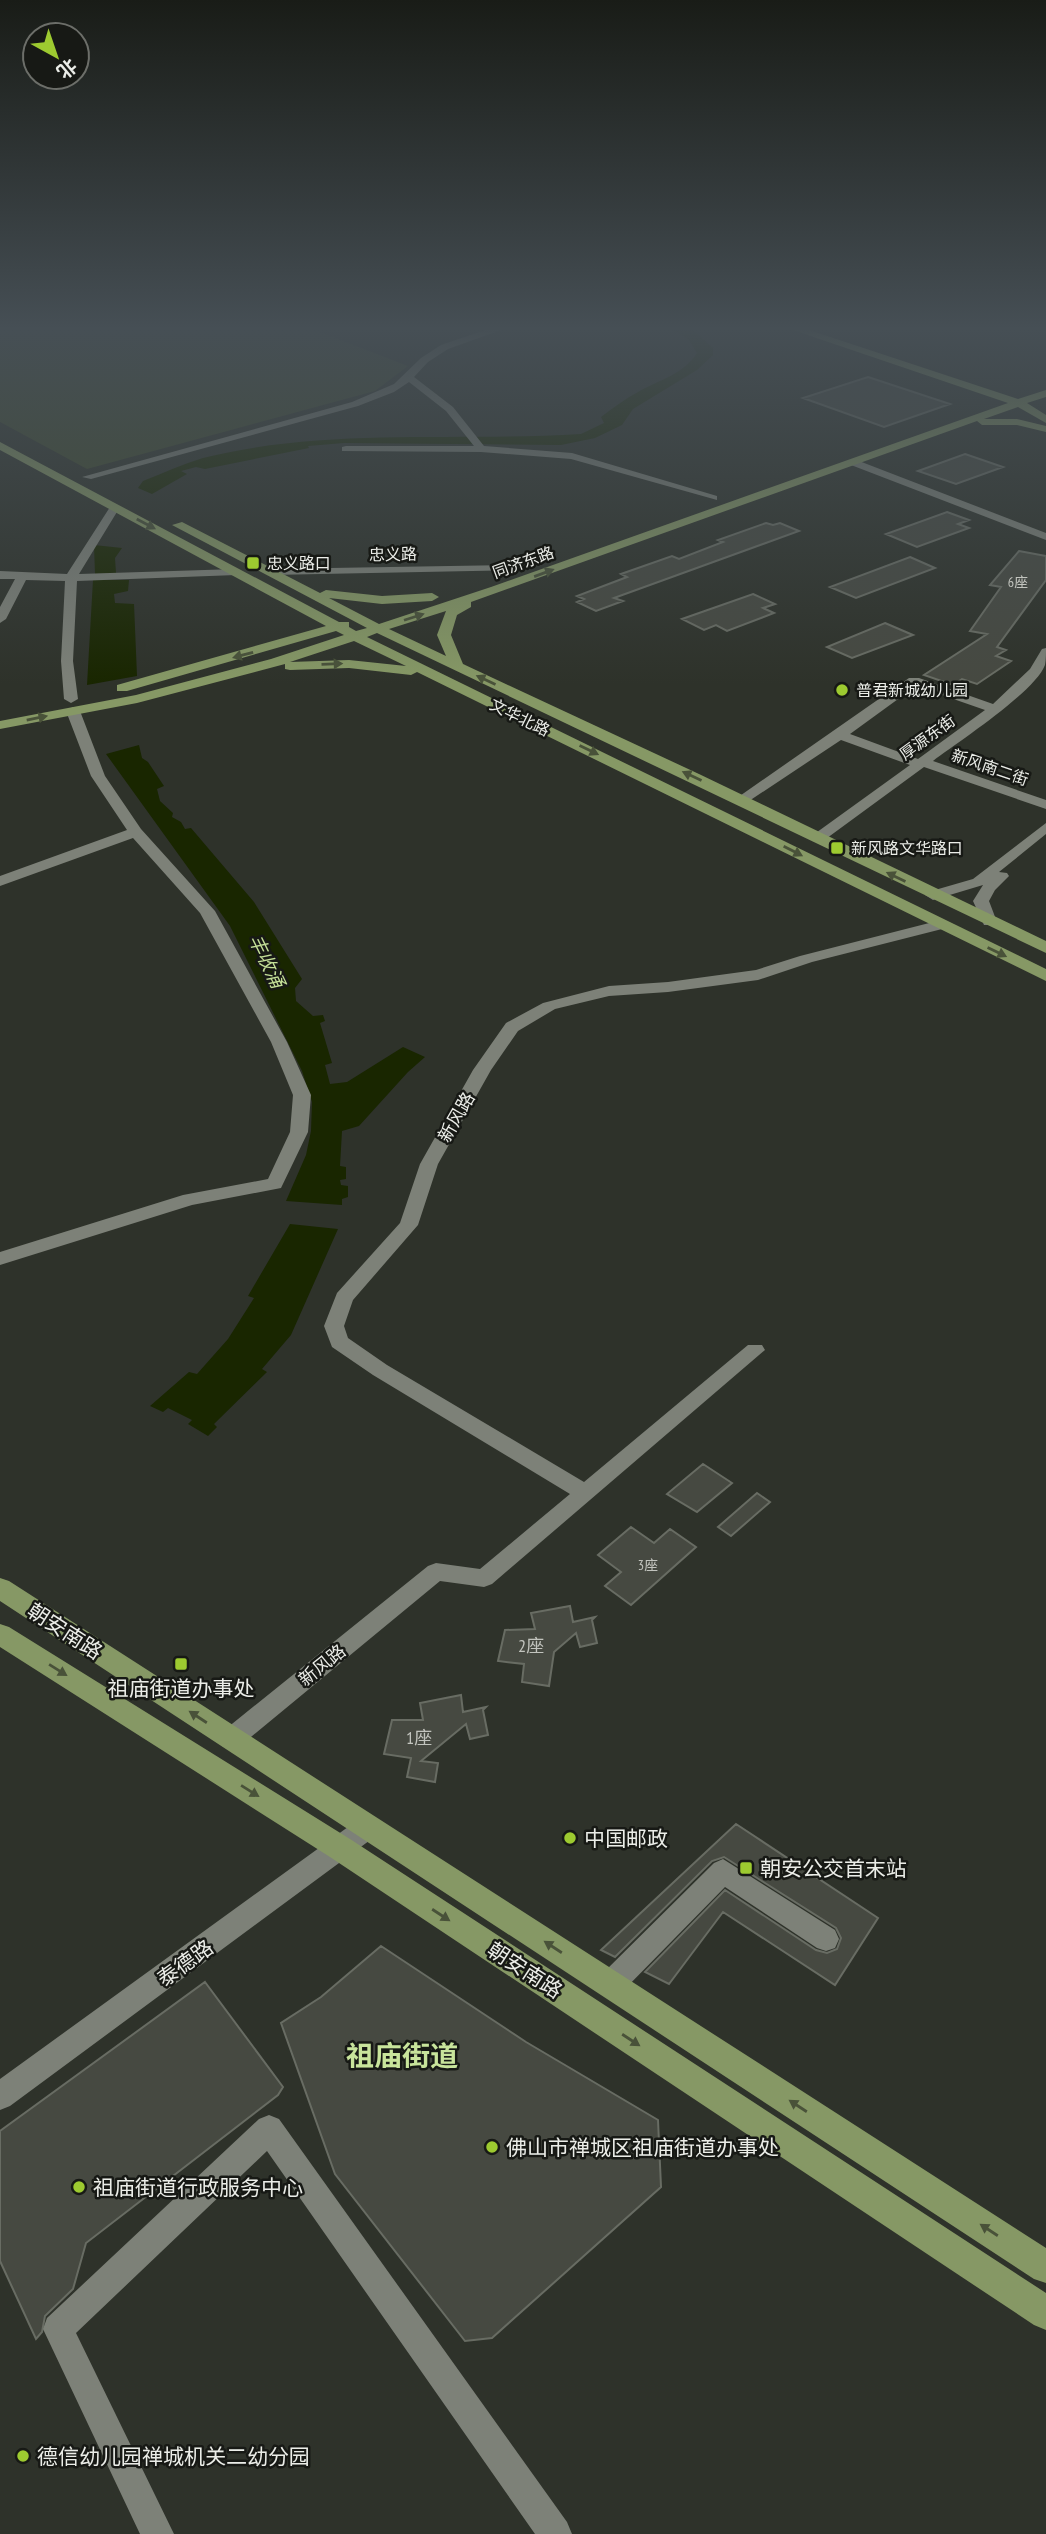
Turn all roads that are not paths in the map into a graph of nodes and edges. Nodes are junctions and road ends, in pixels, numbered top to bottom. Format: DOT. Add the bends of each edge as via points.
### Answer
graph roads {
  1 [pos="4,447"];
  2 [pos="32,447"];
  3 [pos="196,447"];
  4 [pos="462,447"];
  5 [pos="482,447"];
  6 [pos="860,447"];
  7 [pos="898,447"];
  8 [pos="346,449"];
  9 [pos="855,463"];
  10 [pos="87,477"];
  11 [pos="713,498"];
  12 [pos="134,502"];
  13 [pos="115,507"];
  14 [pos="660,517"];
  15 [pos="170,520"];
  16 [pos="1046,537"];
  17 [pos="529,563"];
  18 [pos="516,568"];
  19 [pos="236,572"];
  20 [pos="270,572"];
  21 [pos="0,575"];
  22 [pos="22,576"];
  23 [pos="75,578"];
  24 [pos="302,589"];
  25 [pos="478,589"];
  26 [pos="281,596"];
  27 [pos="0,620"];
  28 [pos="361,620"];
  29 [pos="338,627"];
  30 [pos="379,629"];
  31 [pos="355,636"];
  32 [pos="284,643"];
  33 [pos="1046,652"];
  34 [pos="457,666"];
  35 [pos="239,672"];
  36 [pos="436,676"];
  37 [pos="1030,676"];
  38 [pos="1046,680"];
  39 [pos="73,705"];
  40 [pos="995,709"];
  41 [pos="0,712"];
  42 [pos="0,725"];
  43 [pos="839,735"];
  44 [pos="921,763"];
  45 [pos="741,800"];
  46 [pos="1046,805"];
  47 [pos="1046,827"];
  48 [pos="136,832"];
  49 [pos="818,838"];
  50 [pos="1046,841"];
  51 [pos="0,881"];
  52 [pos="933,895"];
  53 [pos="989,922"];
  54 [pos="941,925"];
  55 [pos="1046,948"];
  56 [pos="1046,976"];
  57 [pos="0,1259"];
  58 [pos="755,1350"];
  59 [pos="584,1492"];
  60 [pos="0,1588"];
  61 [pos="2,1637"];
  62 [pos="231,1740"];
  63 [pos="368,1828"];
  64 [pos="340,1848"];
  65 [pos="827,1939"];
  66 [pos="611,1984"];
  67 [pos="0,2096"];
  68 [pos="1046,2267"];
  69 [pos="1046,2313"];
  70 [pos="157,2534"];
  71 [pos="555,2534"];
  1 -- 13 [label="main road, 文华北路"];
  2 -- 10 [label="main road"];
  3 -- 10 [label="street"];
  4 -- 8 [label="street"];
  5 -- 11 [label="street" via="572,456"];
  6 -- 11 [label="main road"];
  7 -- 9 [label="main road, 同济东路"];
  9 -- 16 [label="street"];
  25 -- 9 [label="main road, 同济东路, one-way"];
  10 -- 12 [label="main road"];
  11 -- 14 [label="main road"];
  13 -- 19 [label="main road, 文华北路, one-way"];
  13 -- 23 [label="street"];
  15 -- 20 [label="main road, 文华北路"];
  17 -- 18 [label="main road, 同济东路"];
  18 -- 20 [label="street, 忠义路"];
  18 -- 25 [label="main road, 同济东路"];
  19 -- 23 [label="street"];
  19 -- 26 [label="main road, 文华北路"];
  20 -- 24 [label="main road, 文华北路"];
  21 -- 22 [label="street"];
  22 -- 23 [label="street"];
  22 -- 27 [label="street"];
  23 -- 39 [label="street" via="67,661"];
  24 -- 28 [label="main road, 文华北路"];
  24 -- 28 [label="main road, 同济东路" via="382,600 437,595"];
  30 -- 25 [label="main road, 同济东路, one-way"];
  25 -- 34 [label="main road" via="451,613 444,635"];
  26 -- 29 [label="main road, 文华北路"];
  26 -- 32 [label="main road" via="298,618 299,628"];
  28 -- 29 [label="main road, 同济东路"];
  28 -- 30 [label="main road, 文华北路"];
  29 -- 31 [label="main road, 文华北路"];
  29 -- 32 [label="main road, 同济东路"];
  30 -- 31 [label="main road, 同济东路"];
  30 -- 34 [label="main road, 文华北路"];
  31 -- 35 [label="main road, 同济东路"];
  31 -- 36 [label="main road, 文华北路"];
  32 -- 39 [label="main road, 同济东路, one-way"];
  33 -- 37 [label="street, 厚源东街"];
  45 -- 34 [label="main road, 文华北路, one-way"];
  35 -- 36 [label="main road, one-way" via="349,664"];
  35 -- 39 [label="main road, 同济东路" via="137,699"];
  36 -- 54 [label="main road, 文华北路, one-way"];
  37 -- 38 [label="street"];
  37 -- 40 [label="street, 厚源东街"];
  39 -- 41 [label="main road, 同济东路"];
  42 -- 39 [label="main road, 同济东路, one-way"];
  39 -- 48 [label="street" via="98,776"];
  40 -- 43 [label="street" via="914,681"];
  40 -- 44 [label="street, 厚源东街"];
  43 -- 44 [label="street, 新风南二街"];
  43 -- 45 [label="street"];
  44 -- 46 [label="street, 新风南二街"];
  44 -- 49 [label="street, 厚源东街"];
  45 -- 49 [label="main road, 文华北路"];
  47 -- 52 [label="street" via="978,882"];
  48 -- 51 [label="street"];
  48 -- 57 [label="street" via="207,911 236,961 302,1095 299,1132 275,1184 190,1199"];
  52 -- 49 [label="main road, 文华北路, one-way"];
  50 -- 53 [label="street" via="989,887 981,901"];
  52 -- 53 [label="main road, 文华北路"];
  53 -- 55 [label="main road, 文华北路"];
  54 -- 56 [label="main road, 文华北路, one-way"];
  54 -- 59 [label="street, 新风路" via="758,975 609,992 549,1006 512,1027 482,1070 429,1164 409,1225 344,1298 334,1326 339,1342 380,1370"];
  58 -- 59 [label="street, 新风路"];
  59 -- 62 [label="street, 新风路" via="484,1578 436,1572"];
  62 -- 60 [label="main road, 朝安南路, one-way"];
  61 -- 64 [label="main road, 朝安南路, one-way"];
  62 -- 63 [label="main road, 朝安南路"];
  63 -- 64 [label="street, 泰德路"];
  66 -- 63 [label="main road, 朝安南路, one-way"];
  64 -- 67 [label="street, 泰德路"];
  64 -- 69 [label="main road, 朝安南路, one-way"];
  65 -- 66 [label="street" via="723,1871"];
  68 -- 66 [label="main road, 朝安南路, one-way"];
  70 -- 71 [label="street" via="58,2329 269,2129"];
}
